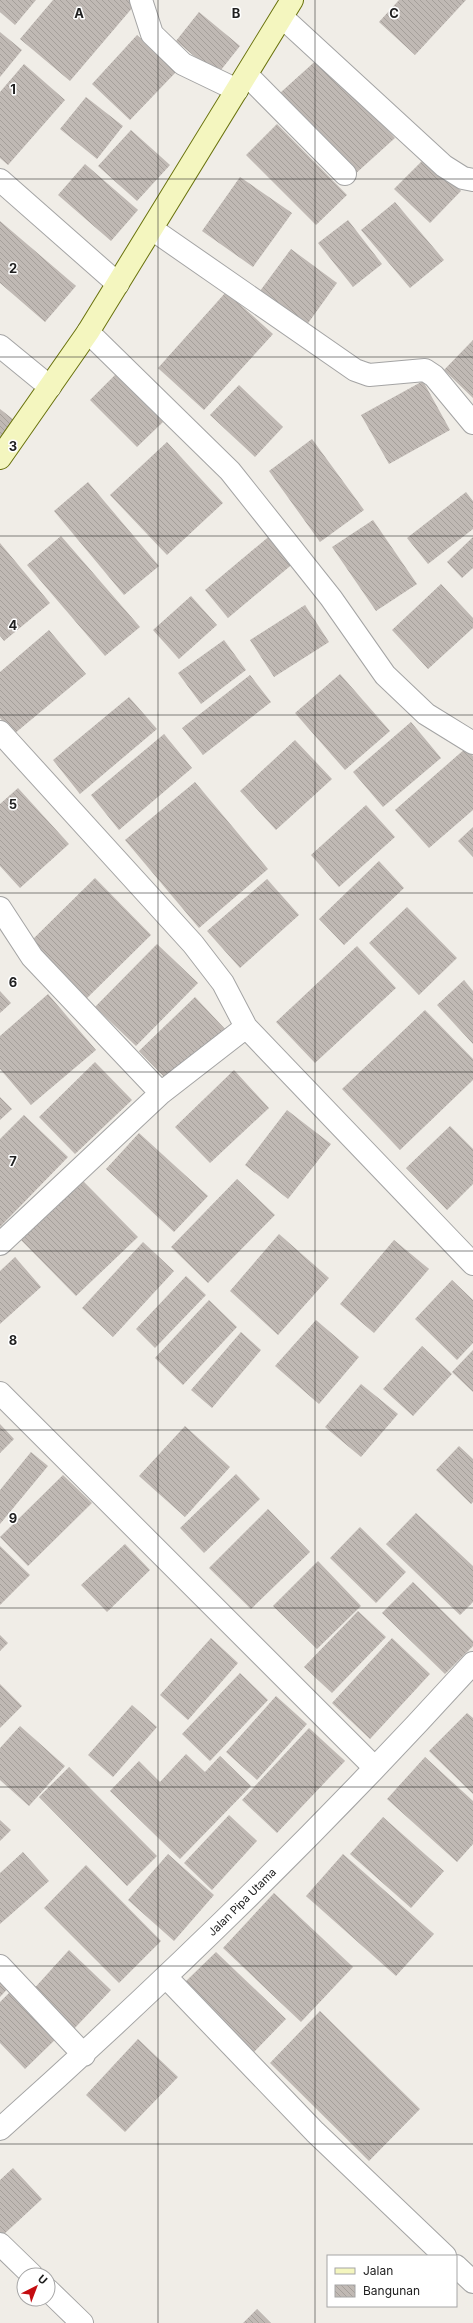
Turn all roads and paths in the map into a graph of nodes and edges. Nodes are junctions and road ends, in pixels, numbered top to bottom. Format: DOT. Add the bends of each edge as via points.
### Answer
graph roads {
  1 [pos="141,0"];
  2 [pos="287,9"];
  3 [pos="242,82"];
  4 [pos="345,174"];
  5 [pos="0,180"];
  6 [pos="473,180"];
  7 [pos="152,229"];
  8 [pos="118,284"];
  9 [pos="88,332"];
  10 [pos="0,346"];
  11 [pos="50,387"];
  12 [pos="473,423"];
  13 [pos="0,458"];
  14 [pos="0,732"];
  15 [pos="473,743"];
  16 [pos="0,908"];
  17 [pos="246,1027"];
  18 [pos="161,1093"];
  19 [pos="0,1244"];
  20 [pos="473,1264"];
  21 [pos="0,1393"];
  22 [pos="473,1664"];
  23 [pos="376,1768"];
  24 [pos="0,1966"];
  25 [pos="166,1977"];
  26 [pos="84,2055"];
  27 [pos="0,2129"];
  28 [pos="0,2244"];
  29 [pos="444,2255"];
  30 [pos="24,2267"];
  31 [pos="457,2267"];
  32 [pos="473,2282"];
  33 [pos="56,2298"];
  34 [pos="82,2323"];
  1 -- 3 [label="street" via="152,34 183,64"];
  2 -- 3 [label="street"];
  2 -- 6 [label="street" via="444,166 463,178"];
  3 -- 4 [label="street"];
  3 -- 7 [label="street"];
  5 -- 8 [label="street"];
  7 -- 8 [label="street"];
  7 -- 12 [label="street" via="355,370 369,375 425,370 434,376"];
  8 -- 9 [label="street"];
  9 -- 11 [label="street"];
  9 -- 15 [label="street" via="230,470 331,598 385,675 426,714"];
  10 -- 11 [label="street"];
  11 -- 13 [label="street"];
  14 -- 17 [label="street" via="193,944 223,983"];
  16 -- 18 [label="street" via="32,957"];
  17 -- 18 [label="street"];
  17 -- 20 [label="street"];
  18 -- 19 [label="street"];
  21 -- 23 [label="street"];
  22 -- 23 [label="street, Jalan Pipa Utama"];
  23 -- 25 [label="street, Jalan Pipa Utama"];
  24 -- 26 [label="street"];
  25 -- 26 [label="street, Jalan Pipa Utama"];
  25 -- 29 [label="street" via="314,2132"];
  26 -- 27 [label="street, Jalan Pipa Utama"];
  28 -- 30 [label="street"];
  31 -- 32 [label="street"];
  33 -- 34 [label="street"];
}
